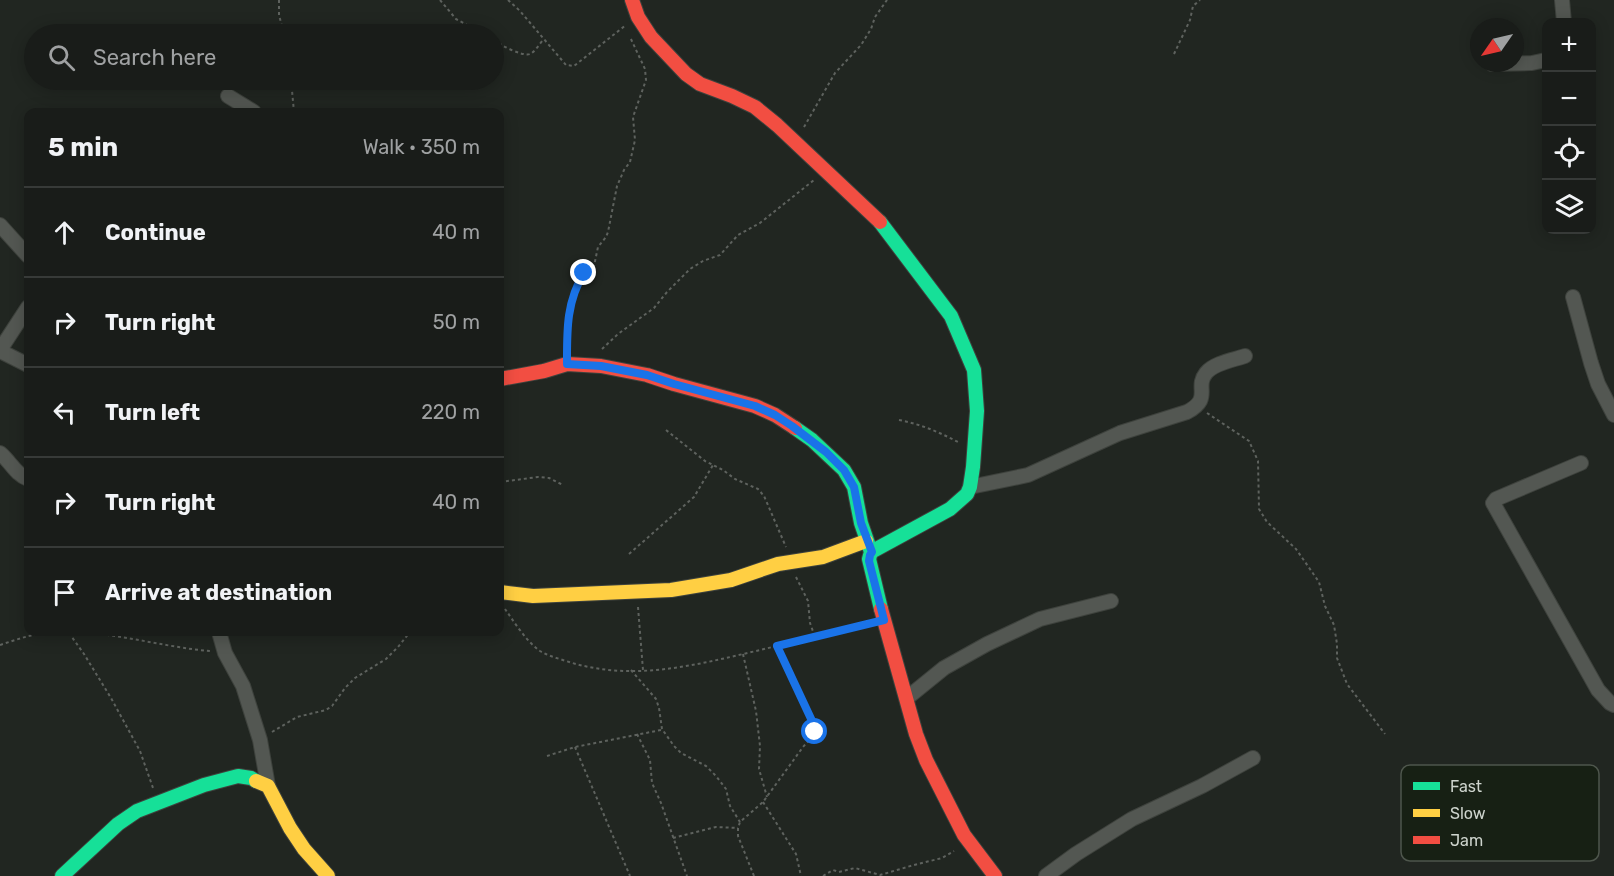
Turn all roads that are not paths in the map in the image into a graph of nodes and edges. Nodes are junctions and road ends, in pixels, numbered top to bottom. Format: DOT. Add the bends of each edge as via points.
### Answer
graph roads {
  1 [pos="632,0"];
  2 [pos="1562,0"];
  3 [pos="1564,18"];
  4 [pos="1542,61"];
  5 [pos="1524,63"];
  6 [pos="228,96"];
  7 [pos="248,108"];
  8 [pos="0,225"];
  9 [pos="24,252"];
  10 [pos="1573,297"];
  11 [pos="24,313"];
  12 [pos="0,351"];
  13 [pos="1245,356"];
  14 [pos="24,363"];
  15 [pos="504,378"];
  16 [pos="1614,415"];
  17 [pos="0,453"];
  18 [pos="1581,463"];
  19 [pos="24,478"];
  20 [pos="970,487"];
  21 [pos="869,547"];
  22 [pos="504,592"];
  23 [pos="1111,601"];
  24 [pos="220,636"];
  25 [pos="907,698"];
  26 [pos="1614,705"];
  27 [pos="1254,758"];
  28 [pos="268,786"];
  29 [pos="62,876"];
  30 [pos="328,876"];
  31 [pos="995,876"];
  32 [pos="1046,876"];
  1 -- 20 [label="street" via="651,38 687,74 700,84 754,107 884,226 951,316 974,370 977,411"];
  2 -- 3 [label="street"];
  4 -- 5 [label="street"];
  6 -- 7 [label="street"];
  8 -- 9 [label="street"];
  10 -- 16 [label="street" via="1591,363"];
  11 -- 12 [label="street"];
  12 -- 14 [label="street"];
  13 -- 20 [label="street" via="1205,374 1202,398 1197,407 1187,412 1120,433 1028,474"];
  15 -- 21 [label="street" via="567,364 587,365 647,375 775,415 844,470 854,487"];
  17 -- 19 [label="street"];
  18 -- 26 [label="street" via="1493,503 1598,690"];
  20 -- 21 [label="street" via="950,509"];
  21 -- 22 [label="street" via="671,590 533,596"];
  21 -- 25 [label="street" via="869,561"];
  23 -- 25 [label="street" via="1040,619 987,644 944,668"];
  24 -- 28 [label="street" via="243,686 260,740"];
  25 -- 31 [label="street" via="926,760 969,840"];
  27 -- 32 [label="street" via="1132,819"];
  28 -- 29 [label="street" via="238,776 137,811"];
  28 -- 30 [label="street" via="304,849"];
}
